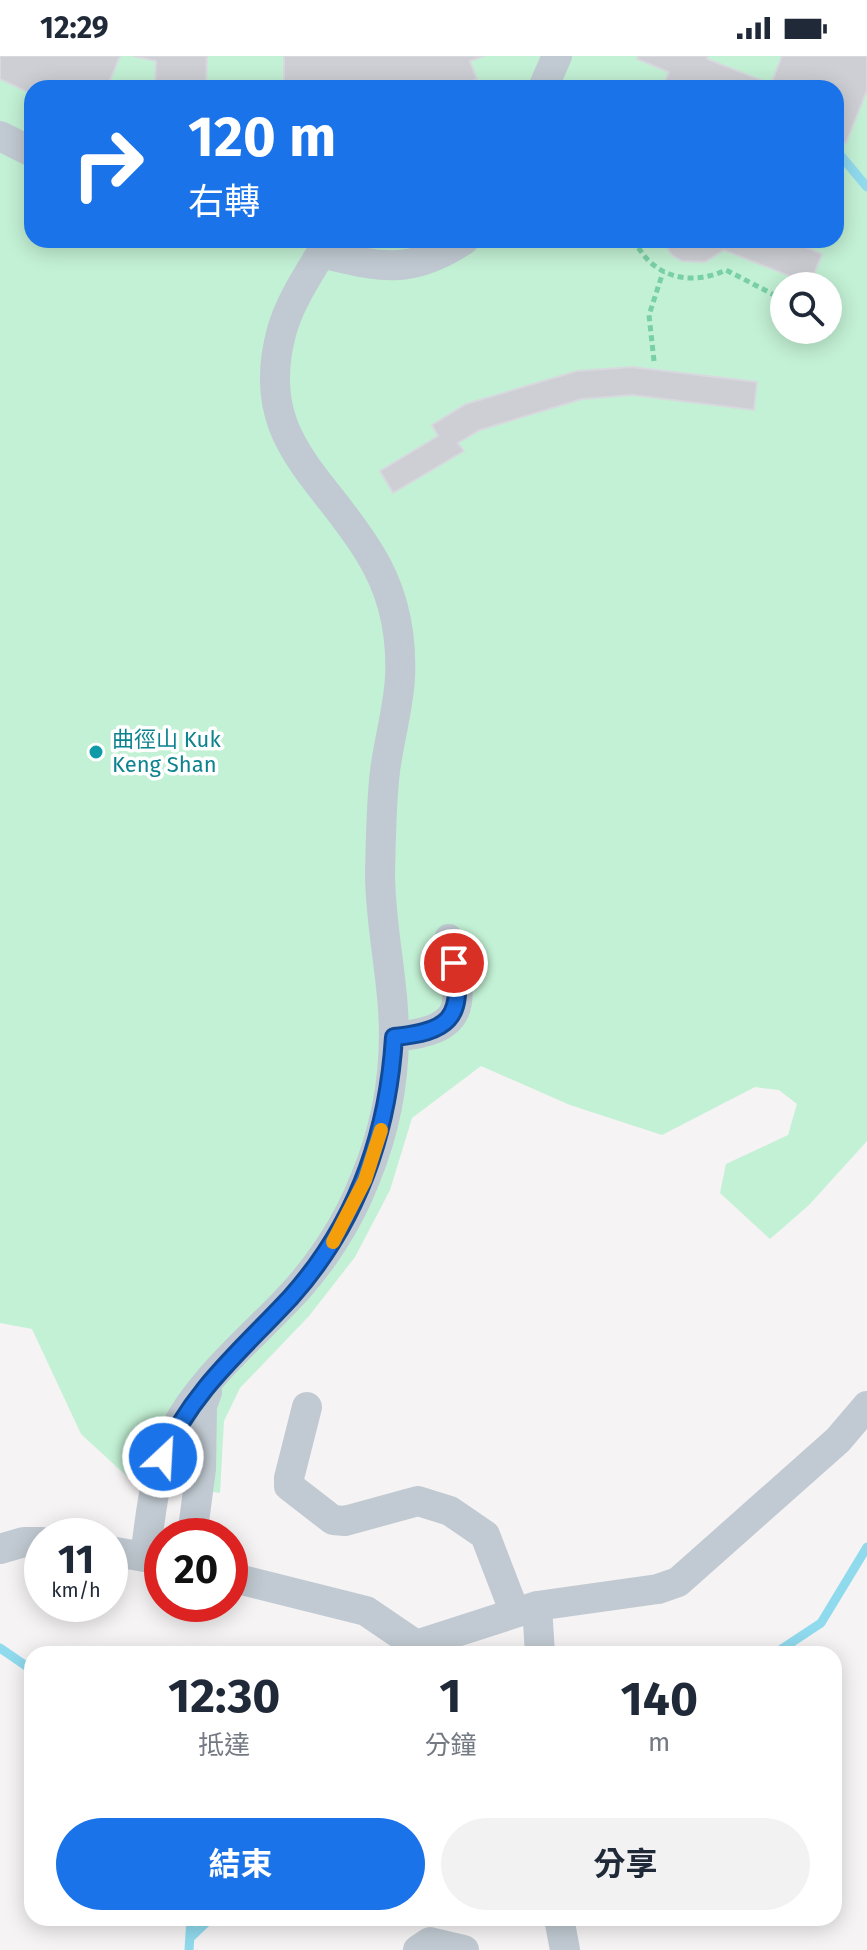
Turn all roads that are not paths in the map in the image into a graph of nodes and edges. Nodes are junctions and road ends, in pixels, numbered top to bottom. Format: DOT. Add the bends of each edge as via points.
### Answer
graph roads {
  1 [pos="557,56"];
  2 [pos="546,80"];
  3 [pos="0,136"];
  4 [pos="24,148"];
  5 [pos="324,248"];
  6 [pos="330,248"];
  7 [pos="450,248"];
  8 [pos="449,939"];
  9 [pos="394,1037"];
  10 [pos="223,1366"];
  11 [pos="867,1406"];
  12 [pos="307,1407"];
  13 [pos="154,1518"];
  14 [pos="194,1518"];
  15 [pos="24,1542"];
  16 [pos="0,1549"];
  17 [pos="248,1582"];
  18 [pos="526,1609"];
  19 [pos="538,1646"];
  20 [pos="560,1926"];
  21 [pos="418,1950"];
  22 [pos="464,1950"];
  23 [pos="565,1950"];
  1 -- 2 [label="lane"];
  3 -- 4 [label="lane"];
  5 -- 9 [label="lane" via="283,327 275,383 284,425 301,465 370,553 395,614 400,680 385,771 380,890"];
  6 -- 7 [label="lane" via="381,268 432,258"];
  8 -- 9 [label="lane" via="459,987 450,1019 438,1029"];
  9 -- 10 [label="lane" via="386,1112 350,1212 312,1271"];
  10 -- 13 [label="lane" via="187,1408 163,1457 155,1483"];
  10 -- 14 [label="lane" via="202,1406"];
  11 -- 18 [label="lane" via="838,1440 678,1582"];
  12 -- 18 [label="lane" via="289,1478 295,1493 333,1520 418,1501 450,1511 485,1535"];
  15 -- 16 [label="lane"];
  17 -- 18 [label="lane" via="366,1611 416,1645"];
  18 -- 19 [label="lane"];
  20 -- 23 [label="lane"];
  21 -- 22 [label="lane" via="430,1942"];
}
